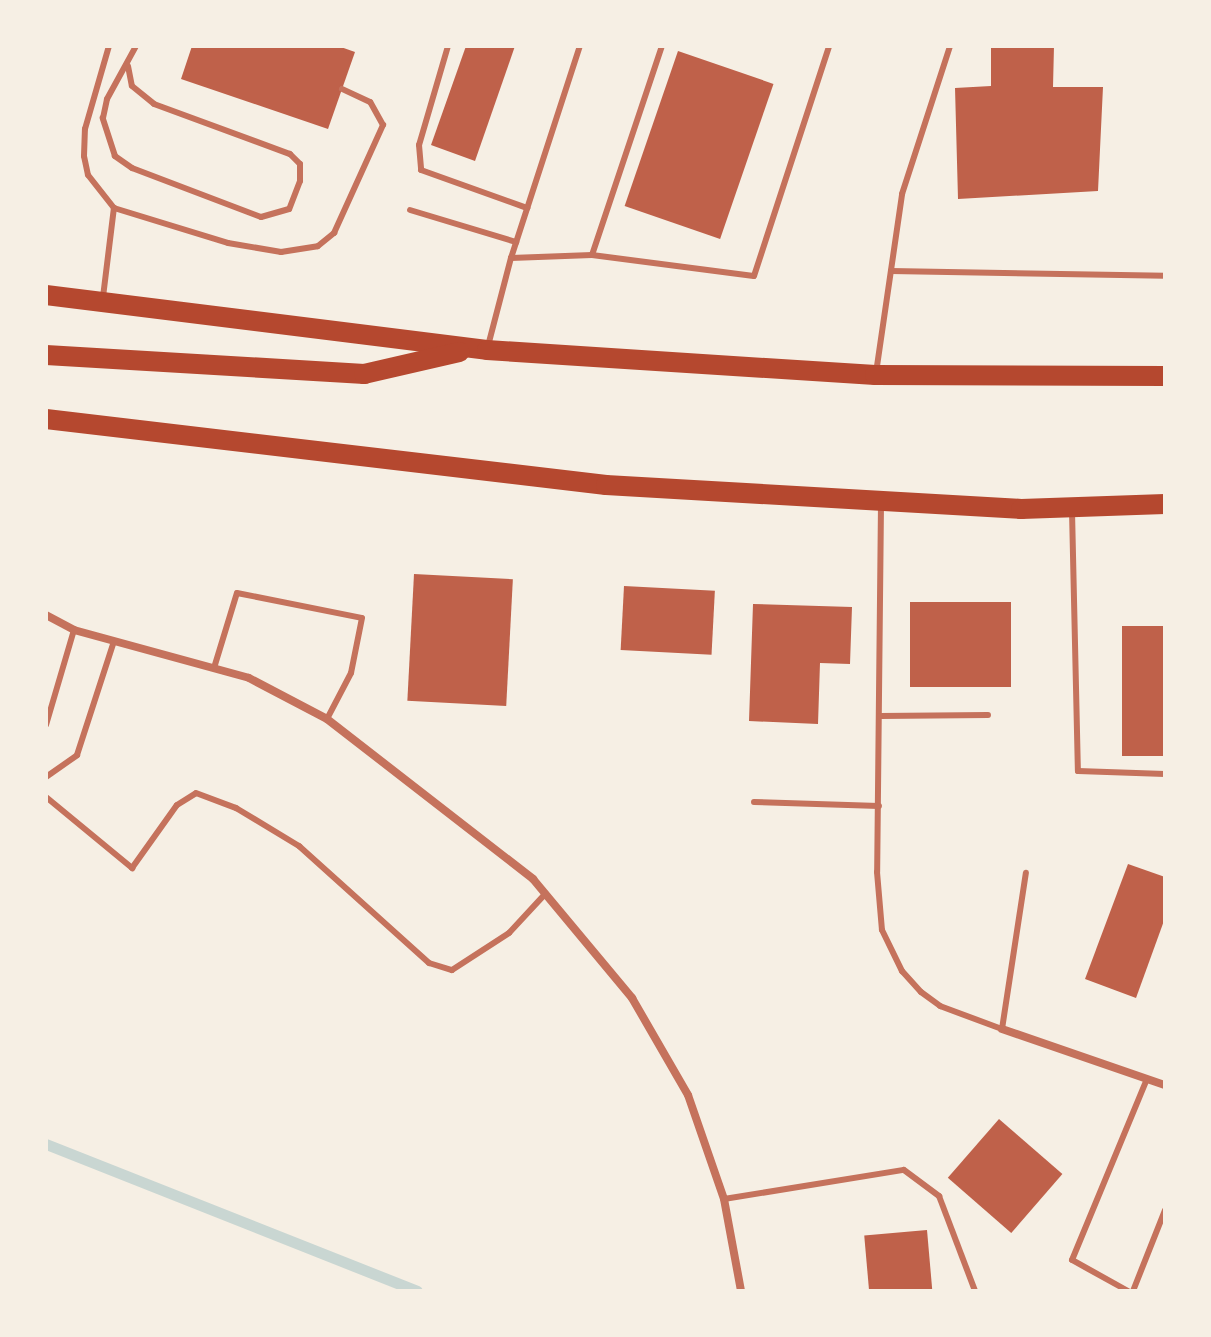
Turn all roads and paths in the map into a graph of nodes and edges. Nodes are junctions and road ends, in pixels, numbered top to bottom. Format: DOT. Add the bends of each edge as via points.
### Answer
graph roads {
  1 [pos="109,46"];
  2 [pos="136,46"];
  3 [pos="448,46"];
  4 [pos="580,46"];
  5 [pos="662,46"];
  6 [pos="829,46"];
  7 [pos="950,46"];
  8 [pos="128,66"];
  9 [pos="342,89"];
  10 [pos="114,208"];
  11 [pos="527,208"];
  12 [pos="410,210"];
  13 [pos="516,242"];
  14 [pos="592,255"];
  15 [pos="511,258"];
  16 [pos="891,271"];
  17 [pos="1165,276"];
  18 [pos="46,295"];
  19 [pos="102,302"];
  20 [pos="481,349"];
  21 [pos="46,355"];
  22 [pos="875,375"];
  23 [pos="1165,376"];
  24 [pos="46,419"];
  25 [pos="881,504"];
  26 [pos="1165,504"];
  27 [pos="1072,508"];
  28 [pos="46,615"];
  29 [pos="74,630"];
  30 [pos="114,641"];
  31 [pos="214,668"];
  32 [pos="988,715"];
  33 [pos="880,716"];
  34 [pos="327,719"];
  35 [pos="46,725"];
  36 [pos="1165,774"];
  37 [pos="46,777"];
  38 [pos="46,797"];
  39 [pos="754,802"];
  40 [pos="879,806"];
  41 [pos="1026,873"];
  42 [pos="546,893"];
  43 [pos="1002,1029"];
  44 [pos="1147,1079"];
  45 [pos="1165,1085"];
  46 [pos="724,1199"];
  47 [pos="1165,1210"];
  48 [pos="741,1291"];
  49 [pos="975,1291"];
  50 [pos="1131,1291"];
  1 -- 10 [label="lane" via="85,129 84,156 88,175"];
  2 -- 8 [label="lane"];
  3 -- 11 [label="lane" via="419,145 421,170"];
  4 -- 11 [label="lane"];
  5 -- 14 [label="lane"];
  6 -- 14 [label="lane" via="754,276"];
  7 -- 16 [label="lane" via="902,194"];
  8 -- 8 [label="lane" via="132,86 154,104 290,154 300,164 300,181 289,209 261,217 132,168 115,156 103,118 107,99"];
  9 -- 10 [label="lane" via="370,102 383,125 334,233 318,246 281,252 228,243"];
  10 -- 19 [label="lane"];
  11 -- 13 [label="lane"];
  12 -- 13 [label="lane"];
  13 -- 15 [label="lane"];
  14 -- 15 [label="lane"];
  15 -- 20 [label="lane"];
  16 -- 17 [label="lane"];
  16 -- 22 [label="lane"];
  18 -- 19 [label="main road"];
  19 -- 20 [label="main road"];
  20 -- 21 [label="main road" via="364,374"];
  20 -- 22 [label="main road"];
  22 -- 23 [label="main road"];
  24 -- 25 [label="main road" via="606,485"];
  25 -- 27 [label="main road"];
  25 -- 33 [label="lane"];
  26 -- 27 [label="main road"];
  27 -- 36 [label="lane" via="1078,771"];
  28 -- 29 [label="street"];
  29 -- 30 [label="street"];
  29 -- 35 [label="lane"];
  30 -- 31 [label="street"];
  30 -- 37 [label="lane" via="77,755"];
  31 -- 34 [label="street" via="249,678"];
  31 -- 34 [label="lane" via="237,593 362,618 351,673"];
  32 -- 33 [label="lane"];
  33 -- 40 [label="lane"];
  34 -- 42 [label="street" via="415,782"];
  38 -- 42 [label="lane" via="132,868 177,805 196,793 236,808 299,846 429,963 452,970 509,933"];
  39 -- 40 [label="lane"];
  40 -- 43 [label="lane" via="882,930 902,971 940,1006"];
  41 -- 43 [label="lane"];
  42 -- 46 [label="street" via="632,998 688,1095"];
  43 -- 44 [label="street"];
  44 -- 45 [label="street"];
  44 -- 50 [label="lane" via="1072,1260"];
  46 -- 48 [label="street"];
  46 -- 49 [label="lane" via="904,1170 939,1196"];
  47 -- 50 [label="lane"];
}
